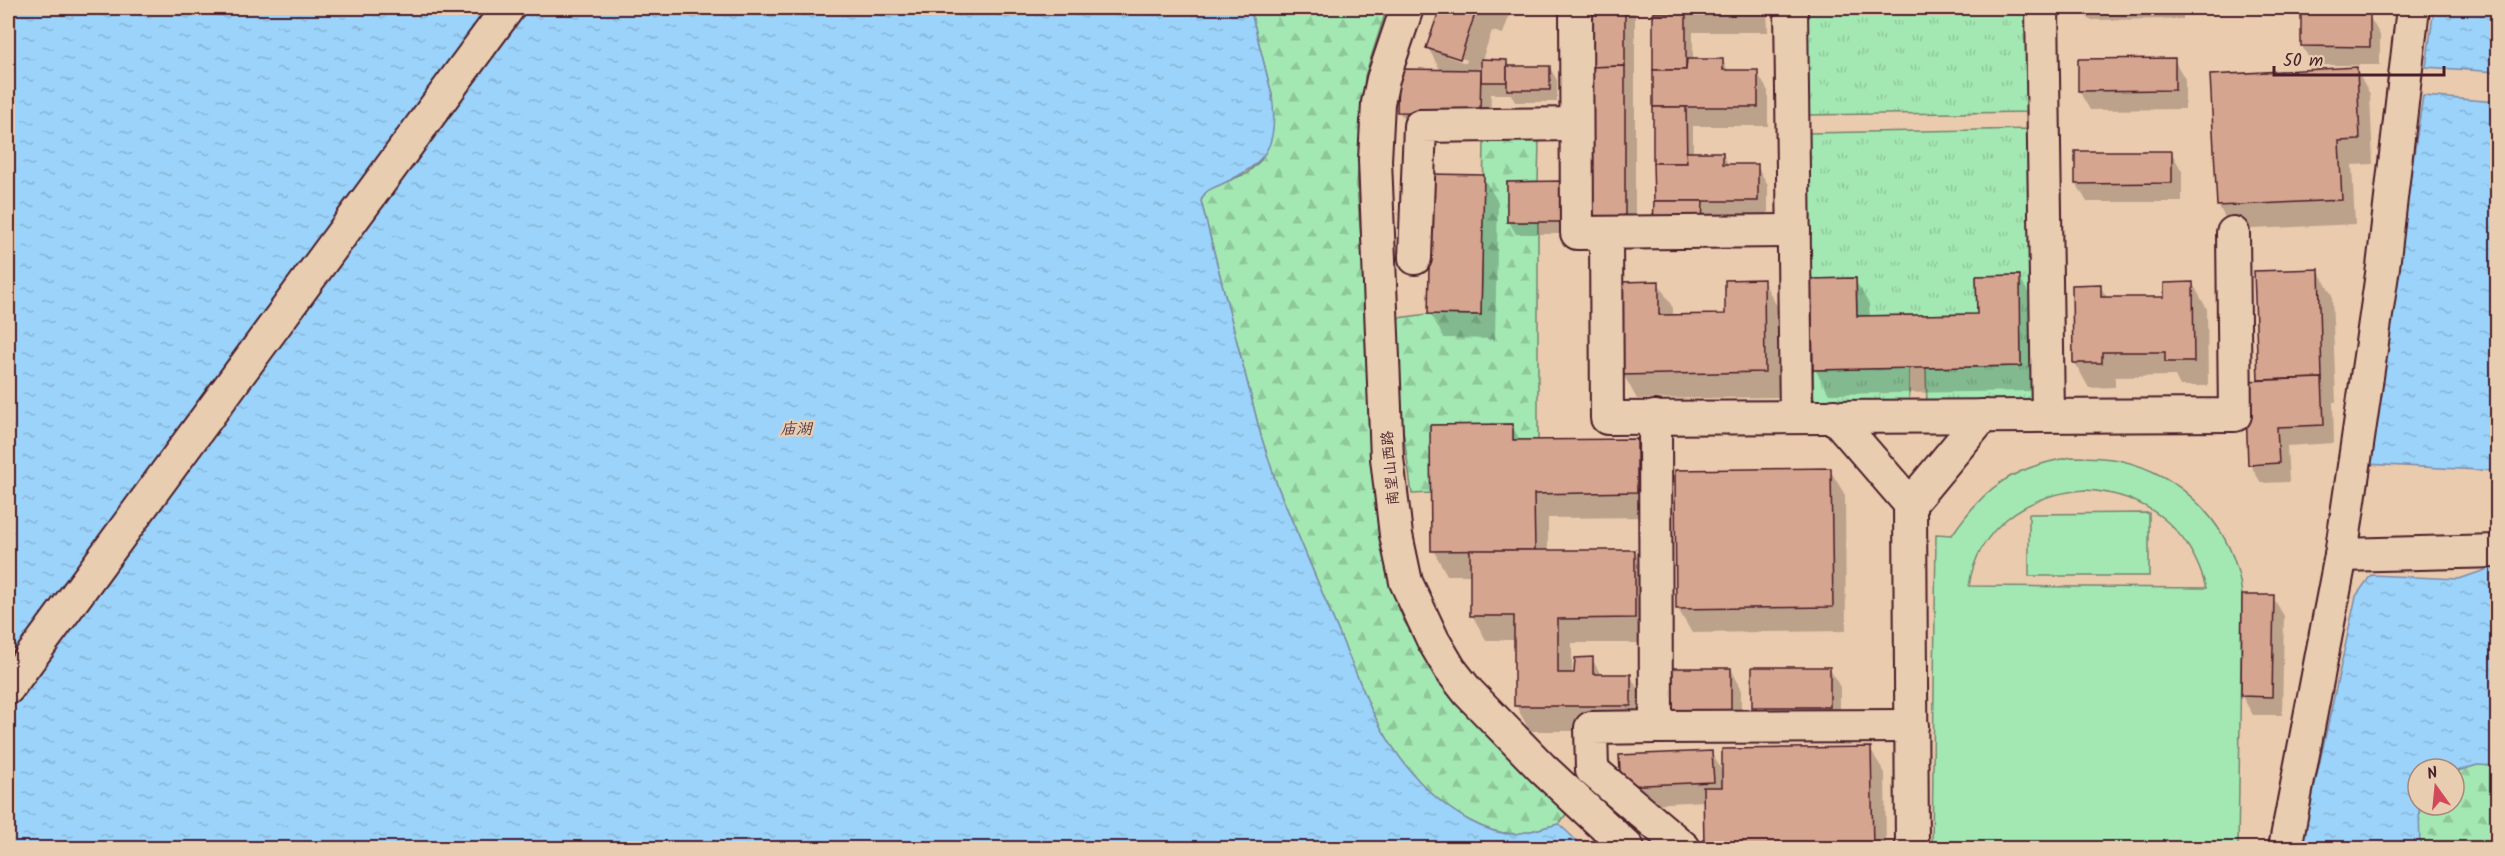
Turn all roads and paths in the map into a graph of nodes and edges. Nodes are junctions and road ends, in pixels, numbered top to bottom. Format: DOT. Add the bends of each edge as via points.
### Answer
graph roads {
  1 [pos="508,8"];
  2 [pos="1407,8"];
  3 [pos="1575,8"];
  4 [pos="1791,8"];
  5 [pos="2042,8"];
  6 [pos="2413,8"];
  7 [pos="1576,124"];
  8 [pos="1794,231"];
  9 [pos="2233,232"];
  10 [pos="1606,233"];
  11 [pos="1415,258"];
  12 [pos="2048,415"];
  13 [pos="1834,416"];
  14 [pos="1983,416"];
  15 [pos="1655,417"];
  16 [pos="1796,417"];
  17 [pos="1910,504"];
  18 [pos="2498,551"];
  19 [pos="2341,555"];
  20 [pos="8,688"];
  21 [pos="1911,726"];
  22 [pos="1656,727"];
  23 [pos="1628,849"];
  24 [pos="1684,849"];
  25 [pos="1912,849"];
  26 [pos="2285,849"];
  1 -- 20 [label="street"];
  2 -- 23 [label="street, 南望山西路" via="1383,79 1375,160 1387,458 1406,582 1449,669 1468,692"];
  3 -- 7 [label="street"];
  4 -- 8 [label="street"];
  5 -- 12 [label="street"];
  6 -- 19 [label="street" via="2383,267"];
  7 -- 10 [label="street" via="1577,233"];
  7 -- 11 [label="street" via="1420,126"];
  8 -- 10 [label="street"];
  8 -- 16 [label="street"];
  9 -- 12 [label="street" via="2235,415"];
  10 -- 15 [label="street" via="1606,417"];
  12 -- 14 [label="street"];
  13 -- 14 [label="street"];
  13 -- 16 [label="street"];
  13 -- 17 [label="street"];
  14 -- 17 [label="street"];
  15 -- 16 [label="street"];
  15 -- 22 [label="street"];
  17 -- 21 [label="street"];
  18 -- 19 [label="street"];
  19 -- 26 [label="street"];
  21 -- 22 [label="street"];
  21 -- 25 [label="street"];
  22 -- 24 [label="street" via="1591,728 1592,770"];
}
